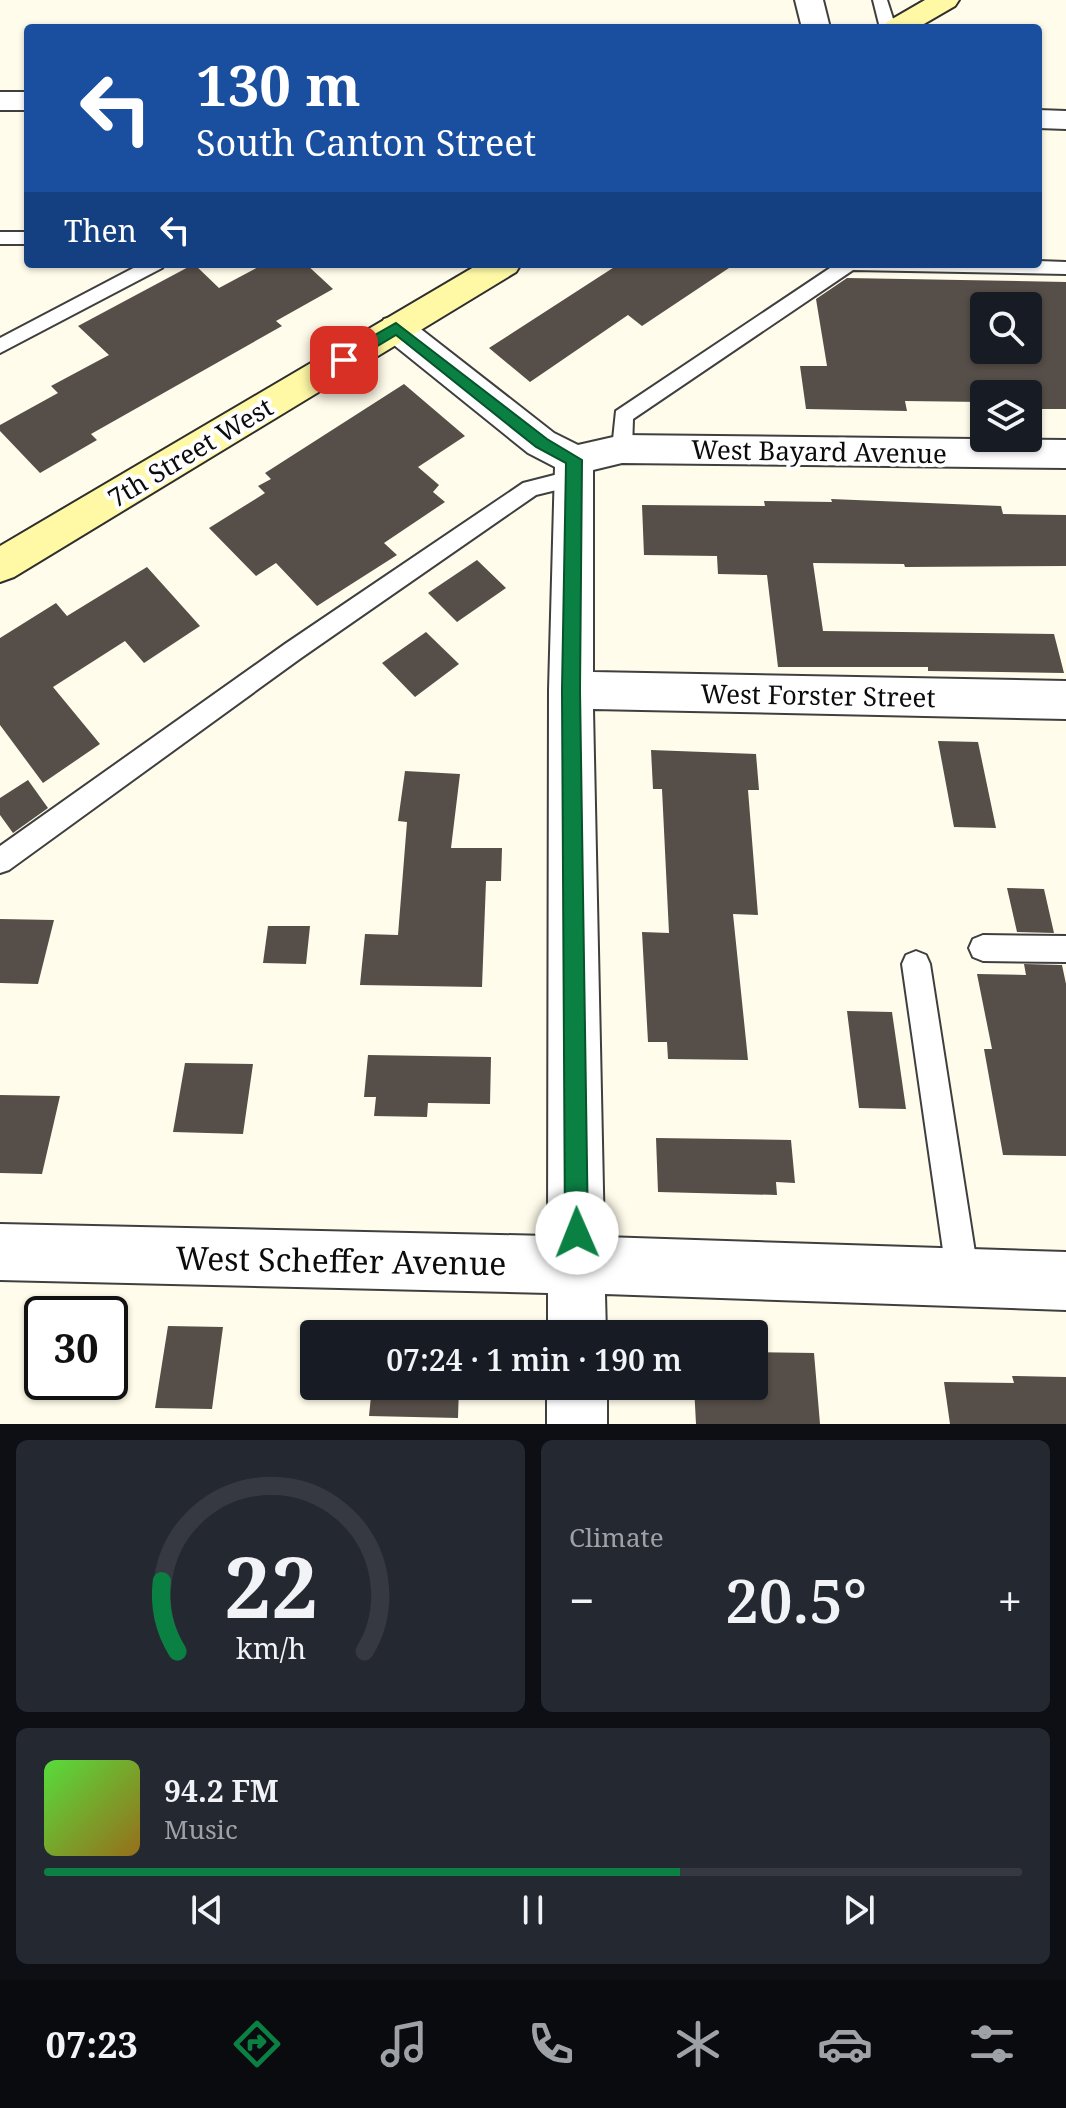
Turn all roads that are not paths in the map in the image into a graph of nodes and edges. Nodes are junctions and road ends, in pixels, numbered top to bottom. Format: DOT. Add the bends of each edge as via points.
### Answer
graph roads {
  1 [pos="809,0"];
  2 [pos="880,0"];
  3 [pos="945,0"];
  4 [pos="815,24"];
  5 [pos="887,24"];
  6 [pos="904,24"];
  7 [pos="0,101"];
  8 [pos="24,101"];
  9 [pos="1042,119"];
  10 [pos="1066,120"];
  11 [pos="0,238"];
  12 [pos="24,238"];
  13 [pos="148,268"];
  14 [pos="497,268"];
  15 [pos="843,268"];
  16 [pos="1042,268"];
  17 [pos="1066,268"];
  18 [pos="396,328"];
  19 [pos="0,346"];
  20 [pos="622,449"];
  21 [pos="1066,454"];
  22 [pos="574,469"];
  23 [pos="0,566"];
  24 [pos="571,690"];
  25 [pos="1066,700"];
  26 [pos="0,861"];
  27 [pos="983,948"];
  28 [pos="1066,949"];
  29 [pos="916,964"];
  30 [pos="0,1252"];
  31 [pos="577,1265"];
  32 [pos="963,1278"];
  33 [pos="1066,1281"];
  34 [pos="577,1320"];
  35 [pos="577,1400"];
  36 [pos="577,1424"];
  1 -- 4 [label="street"];
  2 -- 5 [label="lane"];
  3 -- 6 [label="main road"];
  7 -- 8 [label="street"];
  9 -- 10 [label="street"];
  11 -- 12 [label="lane"];
  13 -- 19 [label="lane"];
  14 -- 18 [label="main road, 7th Street West"];
  15 -- 20 [label="lane" via="623,416"];
  16 -- 17 [label="lane"];
  18 -- 22 [label="street"];
  18 -- 23 [label="main road, 7th Street West"];
  20 -- 21 [label="street, West Bayard Avenue"];
  20 -- 22 [label="street, West Bayard Avenue"];
  22 -- 24 [label="street"];
  22 -- 26 [label="lane" via="530,489"];
  24 -- 25 [label="street, West Forster Street"];
  24 -- 31 [label="street"];
  27 -- 28 [label="lane"];
  29 -- 32 [label="lane"];
  30 -- 31 [label="street, West Scheffer Avenue"];
  31 -- 32 [label="street, West Scheffer Avenue"];
  31 -- 34 [label="street"];
  32 -- 33 [label="street, West Scheffer Avenue"];
  35 -- 36 [label="street"];
}
